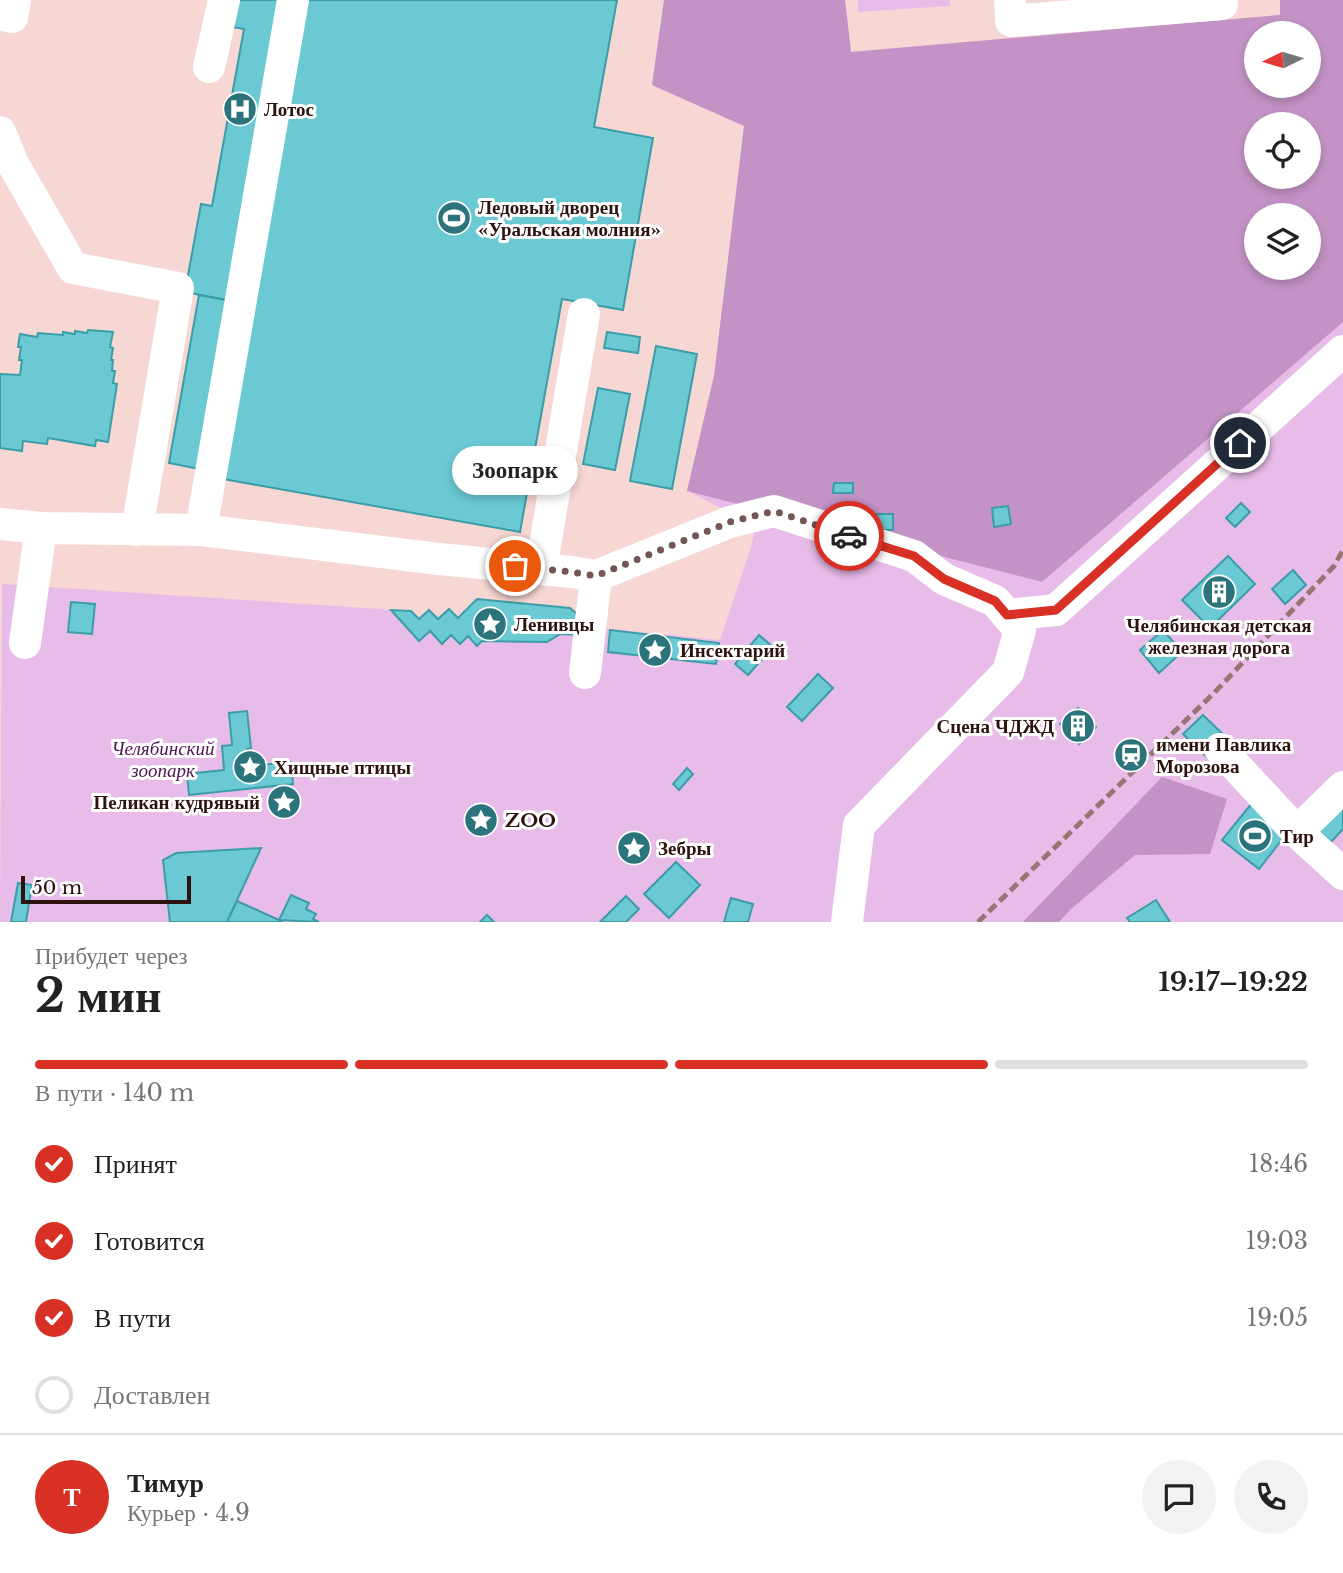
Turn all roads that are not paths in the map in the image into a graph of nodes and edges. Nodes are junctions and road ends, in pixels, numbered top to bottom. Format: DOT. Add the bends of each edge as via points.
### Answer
graph roads {
  1 [pos="15,0"];
  2 [pos="224,0"];
  3 [pos="293,0"];
  4 [pos="1010,0"];
  5 [pos="1221,0"];
  6 [pos="0,15"];
  7 [pos="209,67"];
  8 [pos="0,132"];
  9 [pos="584,314"];
  10 [pos="1343,351"];
  11 [pos="0,524"];
  12 [pos="41,528"];
  13 [pos="137,530"];
  14 [pos="201,530"];
  15 [pos="541,569"];
  16 [pos="596,576"];
  17 [pos="1007,615"];
  18 [pos="25,643"];
  19 [pos="586,673"];
  20 [pos="1220,749"];
  21 [pos="1343,787"];
  22 [pos="1297,832"];
  23 [pos="1343,874"];
  24 [pos="847,922"];
  1 -- 6 [label="street" via="12,17"];
  2 -- 7 [label="street"];
  3 -- 14 [label="street"];
  4 -- 5 [label="street" via="1011,21 1222,4"];
  8 -- 13 [label="street" via="13,164 73,268 178,288"];
  9 -- 15 [label="street"];
  10 -- 17 [label="street" via="1056,610"];
  11 -- 12 [label="street"];
  12 -- 13 [label="street"];
  12 -- 18 [label="street"];
  13 -- 14 [label="street"];
  14 -- 15 [label="street"];
  15 -- 16 [label="street"];
  16 -- 17 [label="street" via="730,522 774,511 914,556 944,579 995,601"];
  16 -- 19 [label="street"];
  17 -- 24 [label="street" via="1020,630 1008,672 859,825"];
  20 -- 22 [label="street"];
  21 -- 22 [label="street"];
  22 -- 23 [label="street"];
}
